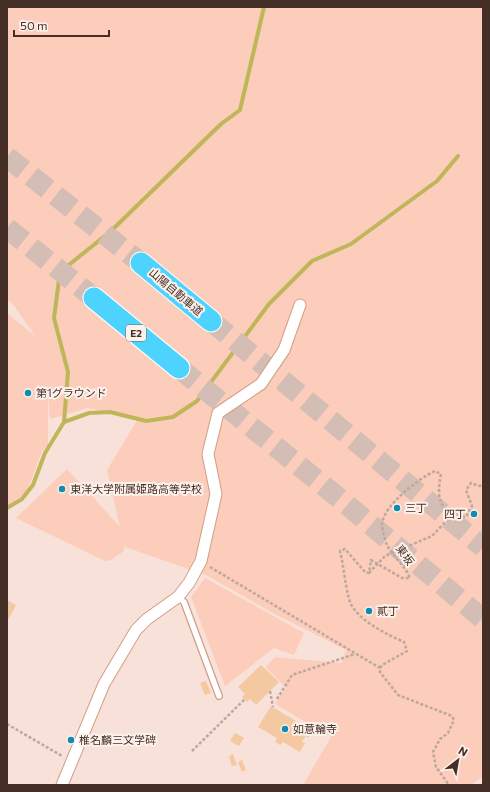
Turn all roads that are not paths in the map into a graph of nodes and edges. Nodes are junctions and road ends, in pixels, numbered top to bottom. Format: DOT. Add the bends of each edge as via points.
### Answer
graph roads {
  1 [pos="141,263"];
  2 [pos="94,298"];
  3 [pos="300,305"];
  4 [pos="211,321"];
  5 [pos="179,368"];
  6 [pos="178,596"];
  7 [pos="218,696"];
  8 [pos="62,785"];
  1 -- 4 [label="highway, 山陽自動車道"];
  2 -- 5 [label="highway, E2"];
  3 -- 6 [label="street" via="284,350 261,384 218,413 208,454 216,494 201,561 189,583"];
  6 -- 7 [label="lane" via="184,602"];
  6 -- 8 [label="street" via="136,630 104,684"];
}
